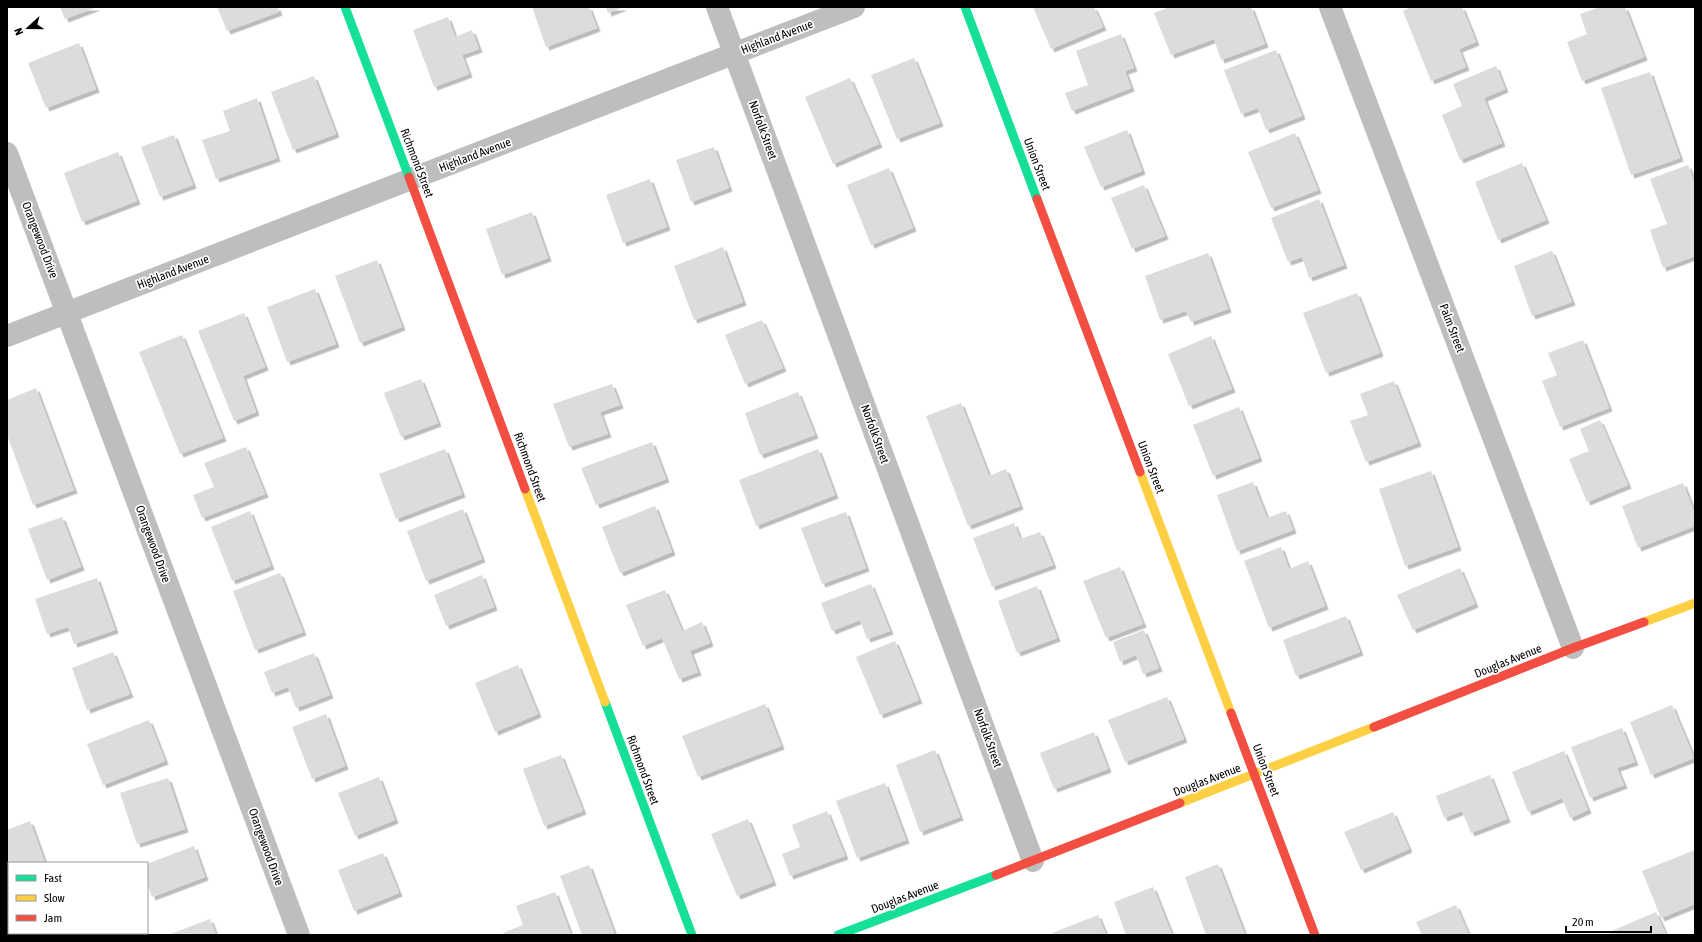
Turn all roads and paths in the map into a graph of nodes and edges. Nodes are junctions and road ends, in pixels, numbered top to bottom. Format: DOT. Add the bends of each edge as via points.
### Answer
graph roads {
  1 [pos="345,7"];
  2 [pos="717,7"];
  3 [pos="854,7"];
  4 [pos="965,7"];
  5 [pos="1330,7"];
  6 [pos="735,53"];
  7 [pos="7,153"];
  8 [pos="411,180"];
  9 [pos="67,313"];
  10 [pos="7,336"];
  11 [pos="1695,603"];
  12 [pos="1573,648"];
  13 [pos="1255,774"];
  14 [pos="1033,861"];
  15 [pos="299,935"];
  16 [pos="692,935"];
  17 [pos="838,935"];
  18 [pos="1315,935"];
  1 -- 8 [label="street, Richmond Street"];
  2 -- 6 [label="street, Norfolk Street"];
  3 -- 6 [label="street, Highland Avenue"];
  4 -- 13 [label="street, Union Street"];
  5 -- 12 [label="street, Palm Street"];
  6 -- 8 [label="street, Highland Avenue"];
  6 -- 14 [label="street, Norfolk Street"];
  7 -- 9 [label="street, Orangewood Drive"];
  8 -- 9 [label="street, Highland Avenue"];
  8 -- 16 [label="street, Richmond Street"];
  9 -- 10 [label="street, Highland Avenue"];
  9 -- 15 [label="street, Orangewood Drive"];
  11 -- 12 [label="street, Douglas Avenue"];
  12 -- 13 [label="street, Douglas Avenue"];
  13 -- 14 [label="street, Douglas Avenue"];
  13 -- 18 [label="street, Union Street"];
  14 -- 17 [label="street, Douglas Avenue"];
}
